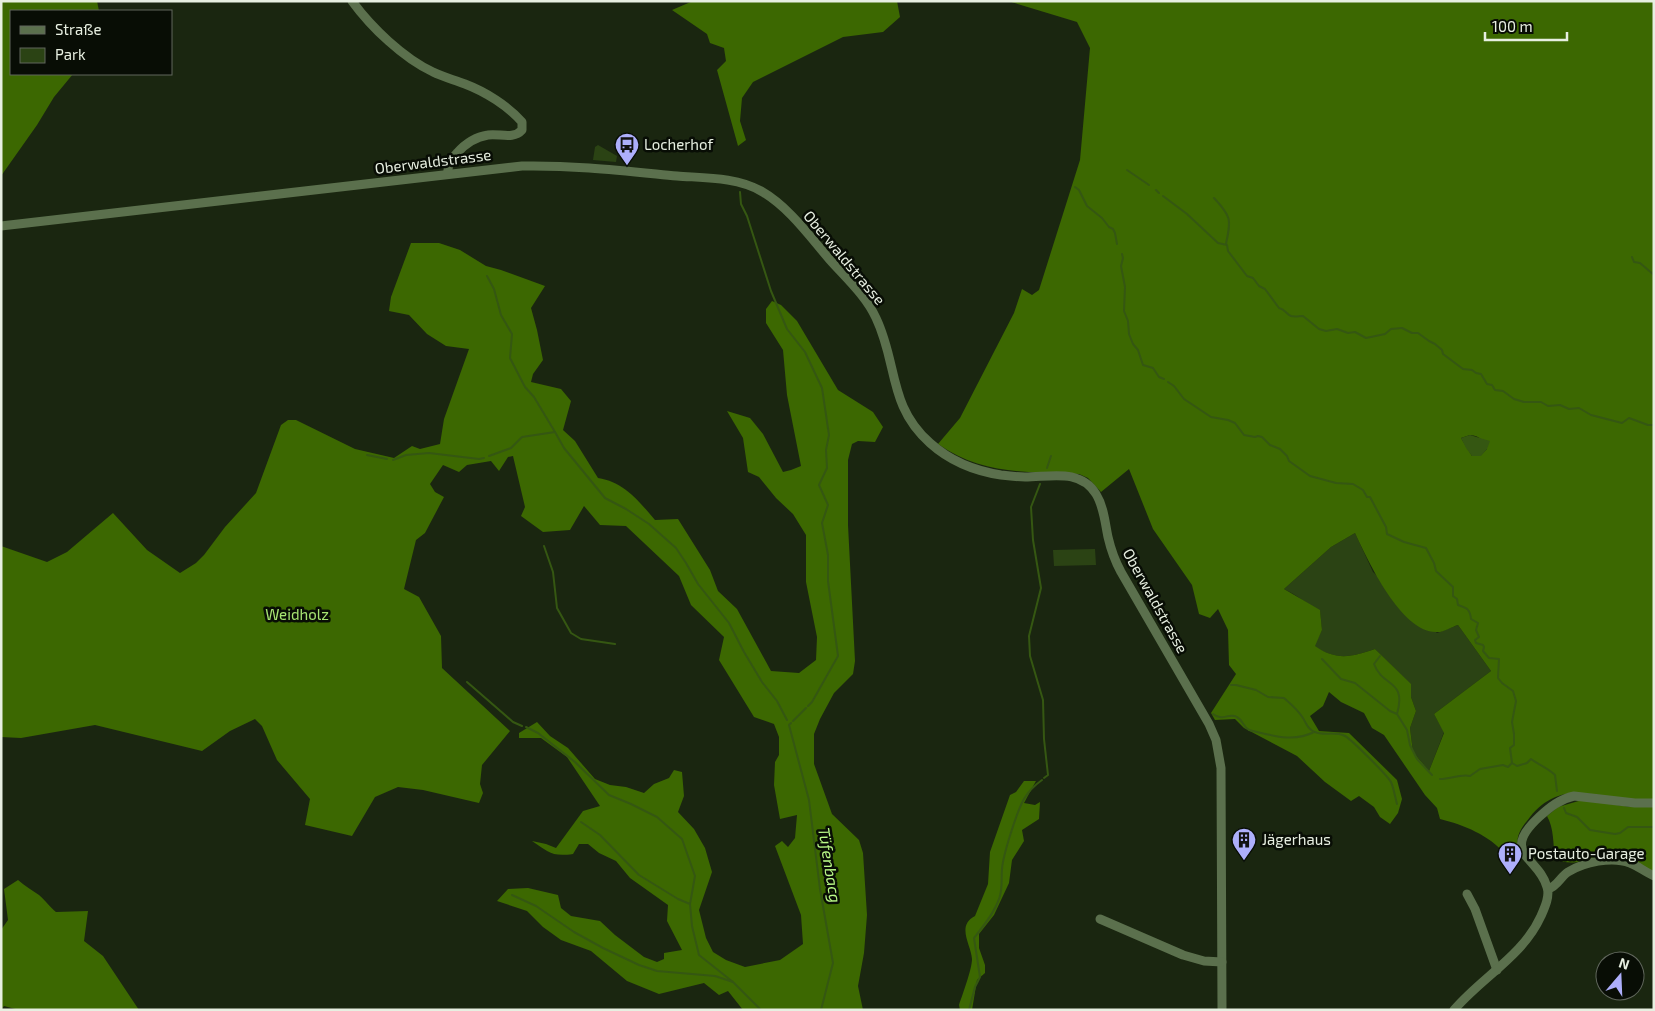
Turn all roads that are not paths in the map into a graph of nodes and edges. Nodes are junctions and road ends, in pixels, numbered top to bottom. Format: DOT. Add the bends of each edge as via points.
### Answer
graph roads {
  1 [pos="352,1"];
  2 [pos="448,174"];
  3 [pos="1,226"];
  4 [pos="1654,803"];
  5 [pos="1654,876"];
  6 [pos="1548,889"];
  7 [pos="1468,894"];
  8 [pos="1100,918"];
  9 [pos="1222,962"];
  10 [pos="1497,970"];
  11 [pos="1222,1009"];
  12 [pos="1454,1010"];
  1 -- 2 [label="street" via="378,32 407,55 431,71 485,93 522,122 522,130 518,134 486,135 464,145 450,162"];
  2 -- 3 [label="street, Oberwaldstrasse"];
  2 -- 9 [label="street, Oberwaldstrasse" via="520,166 579,167 730,181 755,188 778,202 867,304 881,331 905,413 930,443 955,460 986,472 1025,477 1067,475 1090,486 1101,504 1113,555 1121,572 1216,740 1221,768"];
  4 -- 6 [label="street" via="1574,796 1553,804 1526,830 1522,844 1525,856"];
  5 -- 6 [label="street" via="1628,862 1602,861 1569,871"];
  6 -- 10 [label="street" via="1546,905 1534,929"];
  7 -- 10 [label="street"];
  8 -- 9 [label="street" via="1183,955"];
  9 -- 11 [label="street, Oberwaldstrasse"];
  10 -- 12 [label="street"];
}
